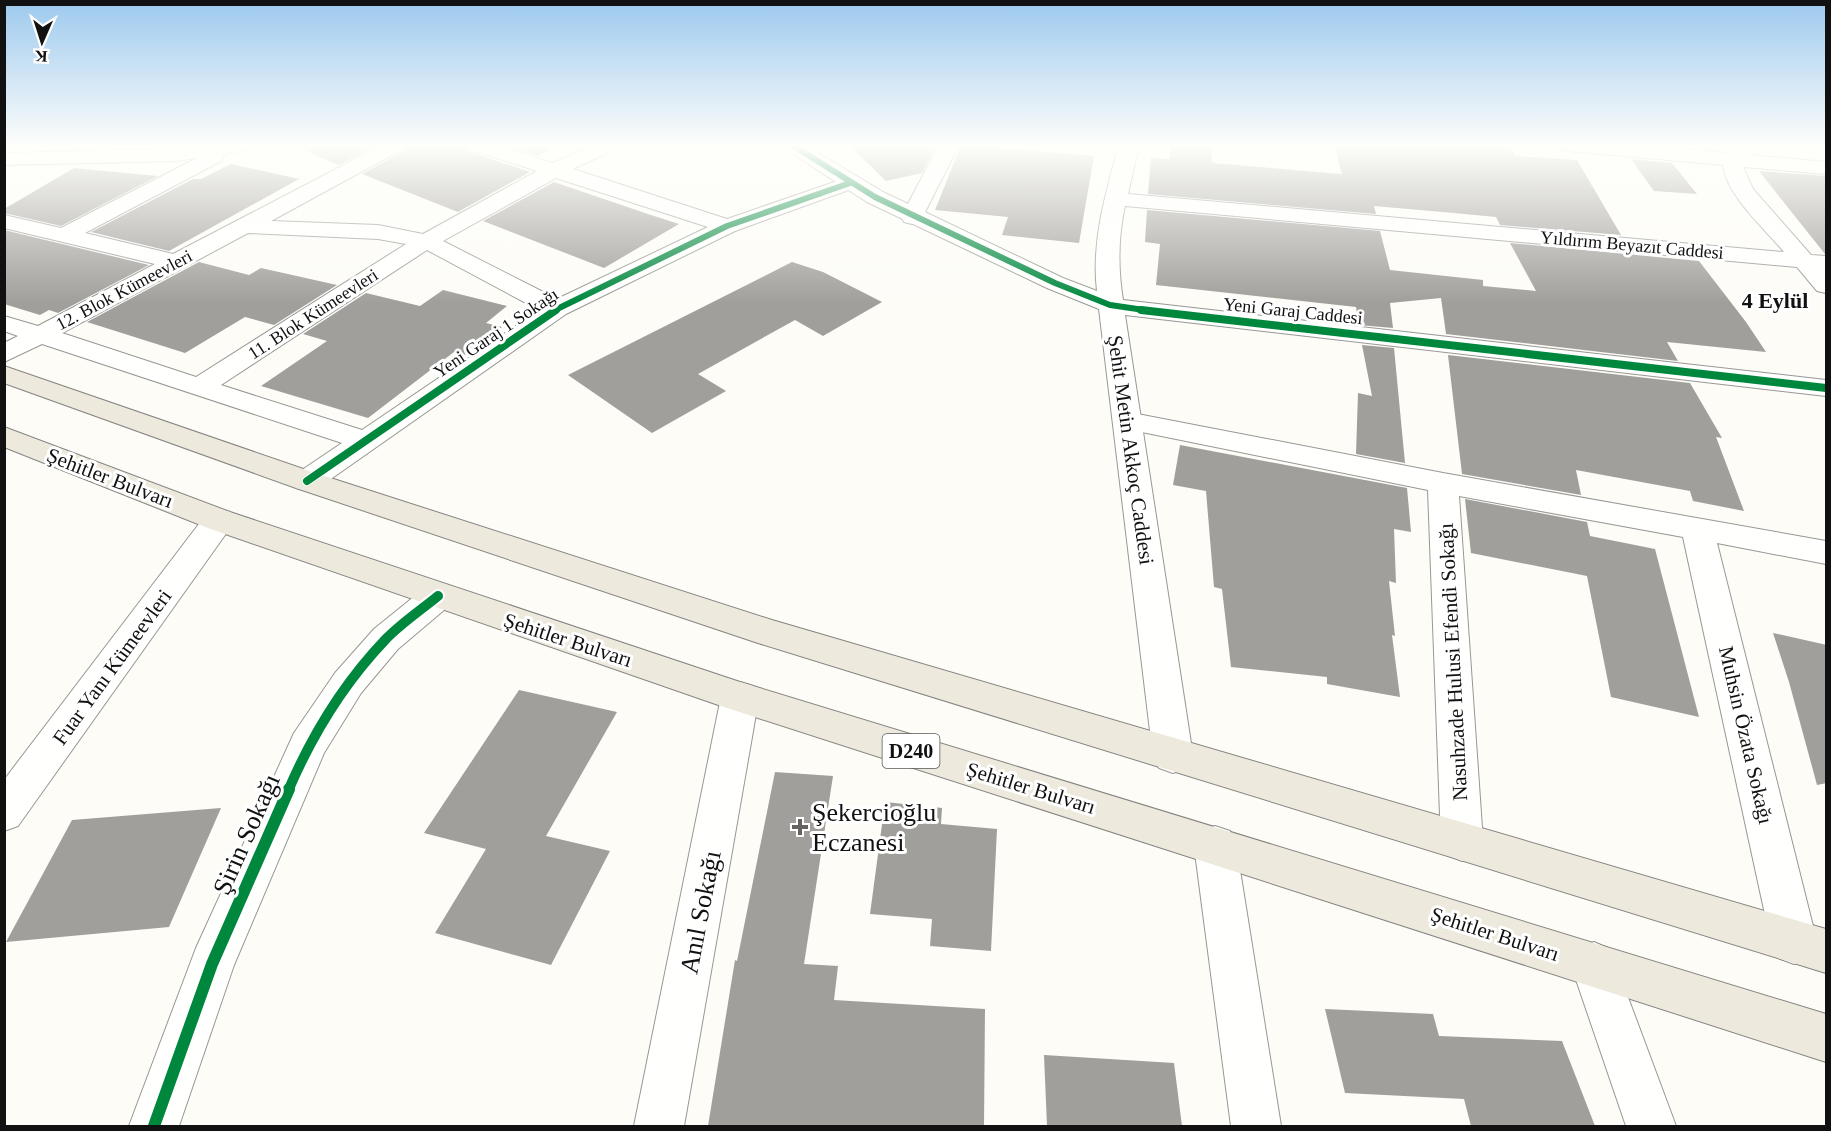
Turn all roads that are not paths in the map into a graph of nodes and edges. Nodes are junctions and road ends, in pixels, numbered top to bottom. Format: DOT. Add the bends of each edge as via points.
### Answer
graph roads {
  1 [pos="137,198"];
  2 [pos="297,198"];
  3 [pos="505,198"];
  4 [pos="640,198"];
  5 [pos="808,198"];
  6 [pos="877,198"];
  7 [pos="922,198"];
  8 [pos="1750,198"];
  9 [pos="1115,200"];
  10 [pos="912,217"];
  11 [pos="4,220"];
  12 [pos="244,226"];
  13 [pos="727,226"];
  14 [pos="65,235"];
  15 [pos="426,241"];
  16 [pos="176,262"];
  17 [pos="1816,262"];
  18 [pos="1827,286"];
  19 [pos="1110,305"];
  20 [pos="558,309"];
  21 [pos="4,323"];
  22 [pos="41,335"];
  23 [pos="4,354"];
  24 [pos="4,374"];
  25 [pos="200,386"];
  26 [pos="1827,388"];
  27 [pos="1127,421"];
  28 [pos="4,436"];
  29 [pos="366,441"];
  30 [pos="307,481"];
  31 [pos="1443,483"];
  32 [pos="219,520"];
  33 [pos="1697,528"];
  34 [pos="1827,552"];
  35 [pos="438,596"];
  36 [pos="740,697"];
  37 [pos="1173,756"];
  38 [pos="4,813"];
  39 [pos="1462,842"];
  40 [pos="1215,845"];
  41 [pos="1810,946"];
  42 [pos="1593,965"];
  43 [pos="1827,1038"];
  44 [pos="154,1126"];
  45 [pos="659,1126"];
  46 [pos="1256,1126"];
  47 [pos="1651,1126"];
  1 -- 14 [label="street"];
  2 -- 12 [label="street, 12. Blok Kümeevleri"];
  3 -- 15 [label="street, 11. Blok Kümeevleri"];
  4 -- 13 [label="street"];
  5 -- 13 [label="street, Yeni Garaj 1 Sokağı"];
  6 -- 10 [label="street, Yeni Garaj Caddesi"];
  7 -- 10 [label="street"];
  8 -- 17 [label="street"];
  9 -- 17 [label="street, Yıldırım Beyazıt Caddesi"];
  9 -- 19 [label="street, Şehit Metin Akkoç Caddesi" via="1107,275"];
  10 -- 19 [label="street, Yeni Garaj Caddesi"];
  11 -- 14 [label="street"];
  12 -- 15 [label="street" via="378,232"];
  12 -- 16 [label="street, 12. Blok Kümeevleri"];
  13 -- 20 [label="street, Yeni Garaj 1 Sokağı"];
  14 -- 16 [label="street"];
  15 -- 20 [label="street"];
  15 -- 25 [label="street, 11. Blok Kümeevleri"];
  16 -- 22 [label="street, 12. Blok Kümeevleri"];
  17 -- 18 [label="street"];
  19 -- 26 [label="street, Yeni Garaj Caddesi"];
  19 -- 27 [label="street, Şehit Metin Akkoç Caddesi"];
  20 -- 29 [label="street, Yeni Garaj 1 Sokağı"];
  21 -- 22 [label="street"];
  22 -- 23 [label="street, 12. Blok Kümeevleri"];
  22 -- 25 [label="street"];
  24 -- 30 [label="main road"];
  25 -- 29 [label="street"];
  27 -- 31 [label="street"];
  27 -- 37 [label="street, Şehit Metin Akkoç Caddesi"];
  28 -- 32 [label="main road, Şehitler Bulvarı / D240"];
  29 -- 30 [label="street, Yeni Garaj 1 Sokağı"];
  30 -- 37 [label="main road" via="770,633"];
  31 -- 33 [label="street"];
  31 -- 39 [label="street, Nasuhzade Hulusi Efendi Sokağı"];
  32 -- 35 [label="main road, Şehitler Bulvarı / D240"];
  32 -- 38 [label="street, Fuar Yanı Kümeevleri"];
  33 -- 34 [label="street"];
  33 -- 41 [label="street, Muhsin Özata Sokağı"];
  35 -- 36 [label="main road, Şehitler Bulvarı / D240"];
  35 -- 44 [label="street, Şirin Sokağı" via="386,639 348,683 308,745 212,963"];
  36 -- 40 [label="main road, Şehitler Bulvarı / D240"];
  36 -- 45 [label="street, Anıl Sokağı"];
  37 -- 39 [label="main road"];
  39 -- 41 [label="main road"];
  40 -- 42 [label="main road, Şehitler Bulvarı / D240"];
  40 -- 46 [label="street"];
  42 -- 43 [label="main road, Şehitler Bulvarı / D240"];
  42 -- 47 [label="street"];
}
